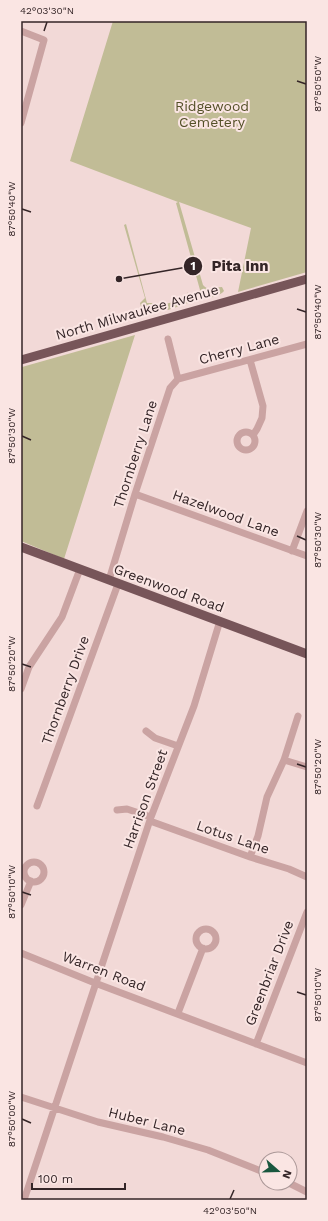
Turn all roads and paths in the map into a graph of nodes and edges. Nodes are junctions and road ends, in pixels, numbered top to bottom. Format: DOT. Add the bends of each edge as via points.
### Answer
graph roads {
  1 [pos="21,31"];
  2 [pos="21,123"];
  3 [pos="307,279"];
  4 [pos="168,339"];
  5 [pos="307,344"];
  6 [pos="21,360"];
  7 [pos="250,360"];
  8 [pos="178,379"];
  9 [pos="253,435"];
  10 [pos="135,494"];
  11 [pos="307,511"];
  12 [pos="21,547"];
  13 [pos="292,551"];
  14 [pos="307,556"];
  15 [pos="80,570"];
  16 [pos="109,580"];
  17 [pos="118,584"];
  18 [pos="219,624"];
  19 [pos="307,654"];
  20 [pos="23,678"];
  21 [pos="21,689"];
  22 [pos="298,716"];
  23 [pos="146,731"];
  24 [pos="178,746"];
  25 [pos="284,760"];
  26 [pos="307,767"];
  27 [pos="37,806"];
  28 [pos="117,810"];
  29 [pos="150,819"];
  30 [pos="250,857"];
  31 [pos="307,877"];
  32 [pos="31,881"];
  33 [pos="21,905"];
  34 [pos="307,912"];
  35 [pos="203,948"];
  36 [pos="21,953"];
  37 [pos="95,983"];
  38 [pos="178,1013"];
  39 [pos="256,1044"];
  40 [pos="307,1063"];
  41 [pos="21,1097"];
  42 [pos="54,1108"];
  43 [pos="258,1170"];
  44 [pos="298,1188"];
  45 [pos="307,1192"];
  46 [pos="24,1200"];
  1 -- 2 [label="street" via="44,40"];
  3 -- 6 [label="main road, North Milwaukee Avenue"];
  4 -- 8 [label="street"];
  5 -- 7 [label="street, Cherry Lane"];
  7 -- 8 [label="street, Cherry Lane"];
  7 -- 9 [label="street" via="263,406 262,418"];
  8 -- 10 [label="street, Thornberry Lane" via="170,388"];
  10 -- 13 [label="street, Hazelwood Lane"];
  10 -- 16 [label="street, Thornberry Lane"];
  11 -- 13 [label="street"];
  12 -- 15 [label="main road, Greenwood Road"];
  13 -- 14 [label="street, Hazelwood Lane"];
  15 -- 16 [label="main road, Greenwood Road"];
  15 -- 20 [label="street" via="62,616"];
  16 -- 17 [label="main road, Greenwood Road"];
  17 -- 19 [label="main road, Greenwood Road"];
  17 -- 27 [label="street, Thornberry Drive"];
  18 -- 24 [label="street, Harrison Street" via="194,706"];
  20 -- 21 [label="street"];
  22 -- 25 [label="street"];
  23 -- 24 [label="street" via="155,738"];
  24 -- 29 [label="street, Harrison Street"];
  25 -- 26 [label="street"];
  25 -- 30 [label="street" via="267,797"];
  28 -- 29 [label="street, Lotus Lane" via="127,809"];
  29 -- 30 [label="street, Lotus Lane"];
  29 -- 37 [label="street, Harrison Street"];
  30 -- 31 [label="street, Lotus Lane"];
  32 -- 33 [label="street"];
  34 -- 39 [label="street, Greenbriar Drive"];
  35 -- 38 [label="street"];
  36 -- 37 [label="street, Warren Road"];
  37 -- 38 [label="street, Warren Road"];
  37 -- 42 [label="street, Harrison Street"];
  38 -- 39 [label="street, Warren Road"];
  39 -- 40 [label="street, Warren Road"];
  41 -- 42 [label="street, Huber Lane"];
  42 -- 43 [label="street, Huber Lane" via="208,1150"];
  42 -- 46 [label="street, Harrison Street"];
  44 -- 45 [label="street"];
}
